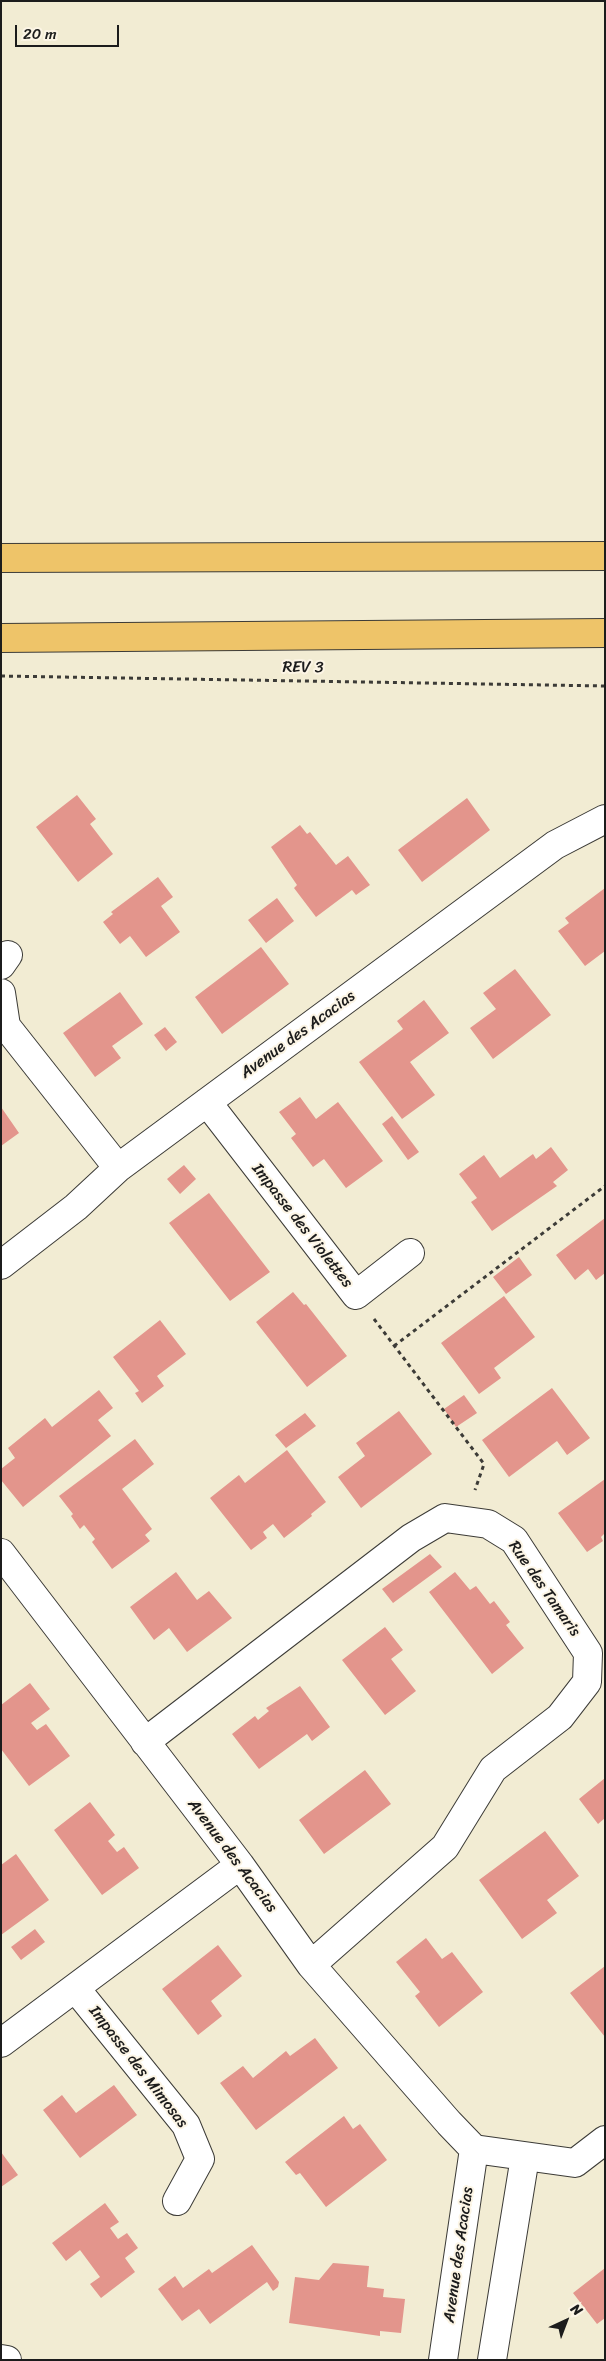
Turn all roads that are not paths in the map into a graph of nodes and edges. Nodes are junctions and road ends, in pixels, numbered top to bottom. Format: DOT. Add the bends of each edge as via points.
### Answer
graph roads {
  1 [pos="605,556"];
  2 [pos="1,558"];
  3 [pos="605,633"];
  4 [pos="1,638"];
  5 [pos="605,819"];
  6 [pos="1,993"];
  7 [pos="206,1102"];
  8 [pos="118,1168"];
  9 [pos="410,1253"];
  10 [pos="1,1265"];
  11 [pos="1,1553"];
  12 [pos="145,1742"];
  13 [pos="240,1865"];
  14 [pos="311,1965"];
  15 [pos="76,1989"];
  16 [pos="1,2043"];
  17 [pos="605,2140"];
  18 [pos="474,2149"];
  19 [pos="525,2157"];
  20 [pos="177,2200"];
  21 [pos="1,2359"];
  22 [pos="7,2360"];
  23 [pos="443,2360"];
  24 [pos="492,2360"];
  1 -- 2 [label="main road"];
  3 -- 4 [label="main road"];
  5 -- 7 [label="street, Avenue des Acacias" via="554,845"];
  6 -- 8 [label="street" via="6,1026"];
  7 -- 8 [label="street, Avenue des Acacias"];
  7 -- 9 [label="street, Impasse des Violettes" via="356,1295"];
  8 -- 10 [label="street, Avenue des Acacias" via="76,1207"];
  11 -- 12 [label="street, Avenue des Acacias"];
  12 -- 13 [label="street, Avenue des Acacias"];
  12 -- 14 [label="street, Rue des Tamaris" via="411,1538 445,1518 488,1524 514,1540 588,1653 587,1682 560,1717 493,1769 445,1846"];
  13 -- 14 [label="street, Avenue des Acacias"];
  13 -- 15 [label="street"];
  14 -- 18 [label="street, Avenue des Acacias"];
  15 -- 16 [label="street"];
  15 -- 20 [label="street, Impasse des Mimosas" via="186,2125 200,2160"];
  17 -- 19 [label="street" via="575,2163"];
  18 -- 19 [label="street"];
  18 -- 23 [label="street, Avenue des Acacias"];
  19 -- 24 [label="street"];
  21 -- 22 [label="street"];
}
